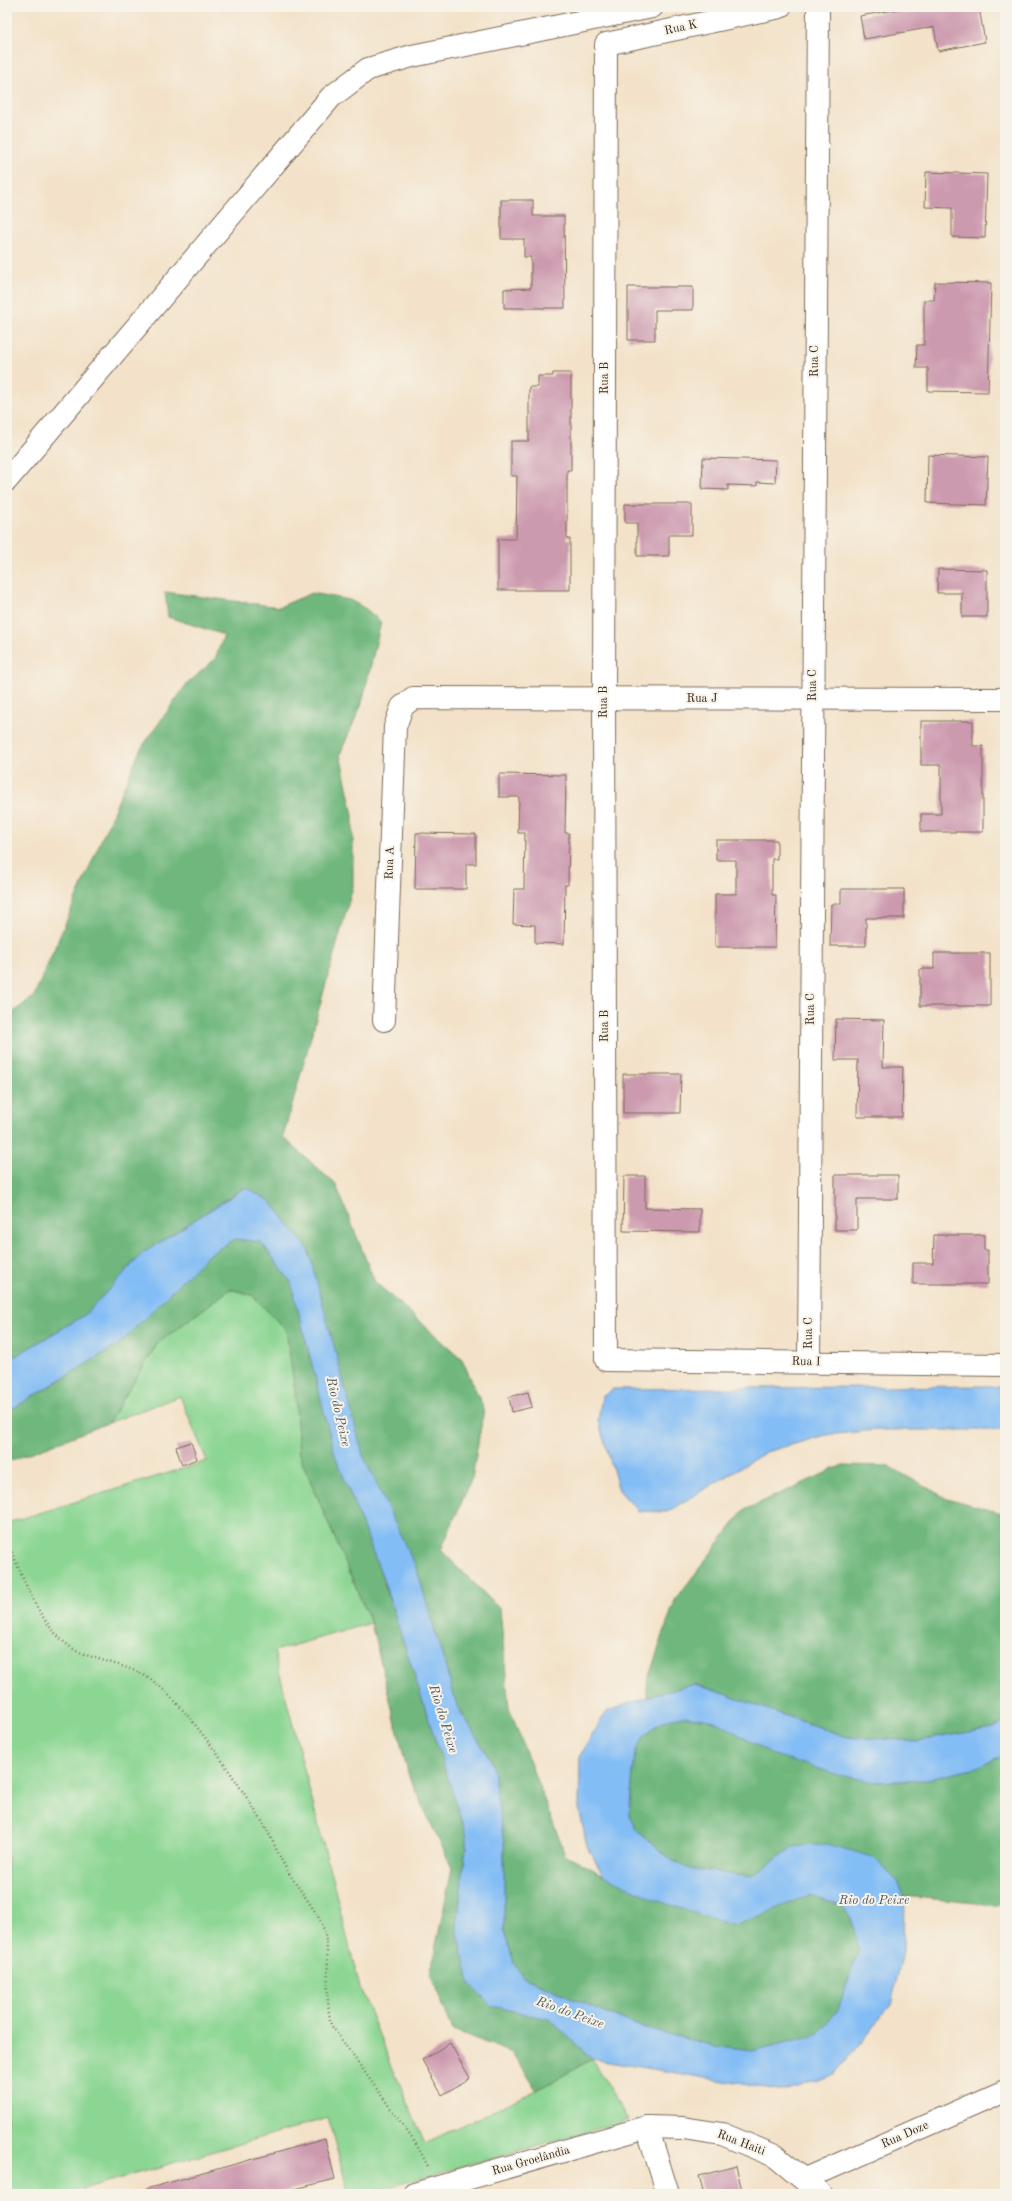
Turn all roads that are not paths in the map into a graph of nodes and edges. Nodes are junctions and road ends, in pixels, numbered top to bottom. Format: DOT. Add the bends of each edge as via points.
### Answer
graph roads {
  1 [pos="652,7"];
  2 [pos="780,7"];
  3 [pos="818,7"];
  4 [pos="606,44"];
  5 [pos="7,480"];
  6 [pos="604,699"];
  7 [pos="813,699"];
  8 [pos="1005,699"];
  9 [pos="402,707"];
  10 [pos="384,1020"];
  11 [pos="606,1360"];
  12 [pos="809,1362"];
  13 [pos="1005,1365"];
  14 [pos="1005,2091"];
  15 [pos="648,2127"];
  16 [pos="804,2179"];
  17 [pos="414,2194"];
  18 [pos="668,2194"];
  19 [pos="821,2194"];
  1 -- 5 [label="street" via="412,56 368,69 331,97"];
  2 -- 4 [label="street, Rua K"];
  3 -- 7 [label="street, Rua C"];
  4 -- 6 [label="street, Rua B"];
  6 -- 7 [label="street, Rua J"];
  6 -- 9 [label="street, Rua J" via="413,698"];
  6 -- 11 [label="street, Rua B"];
  7 -- 8 [label="street, Rua J"];
  7 -- 12 [label="street, Rua C"];
  9 -- 10 [label="street, Rua A" via="395,727"];
  11 -- 12 [label="street, Rua I"];
  12 -- 13 [label="street, Rua I"];
  14 -- 16 [label="street, Rua Doze"];
  15 -- 16 [label="street, Rua Haiti" via="683,2128 722,2134 775,2156"];
  15 -- 17 [label="street, Rua Groelândia"];
  15 -- 18 [label="street"];
  16 -- 19 [label="street, Rua Haiti"];
}
